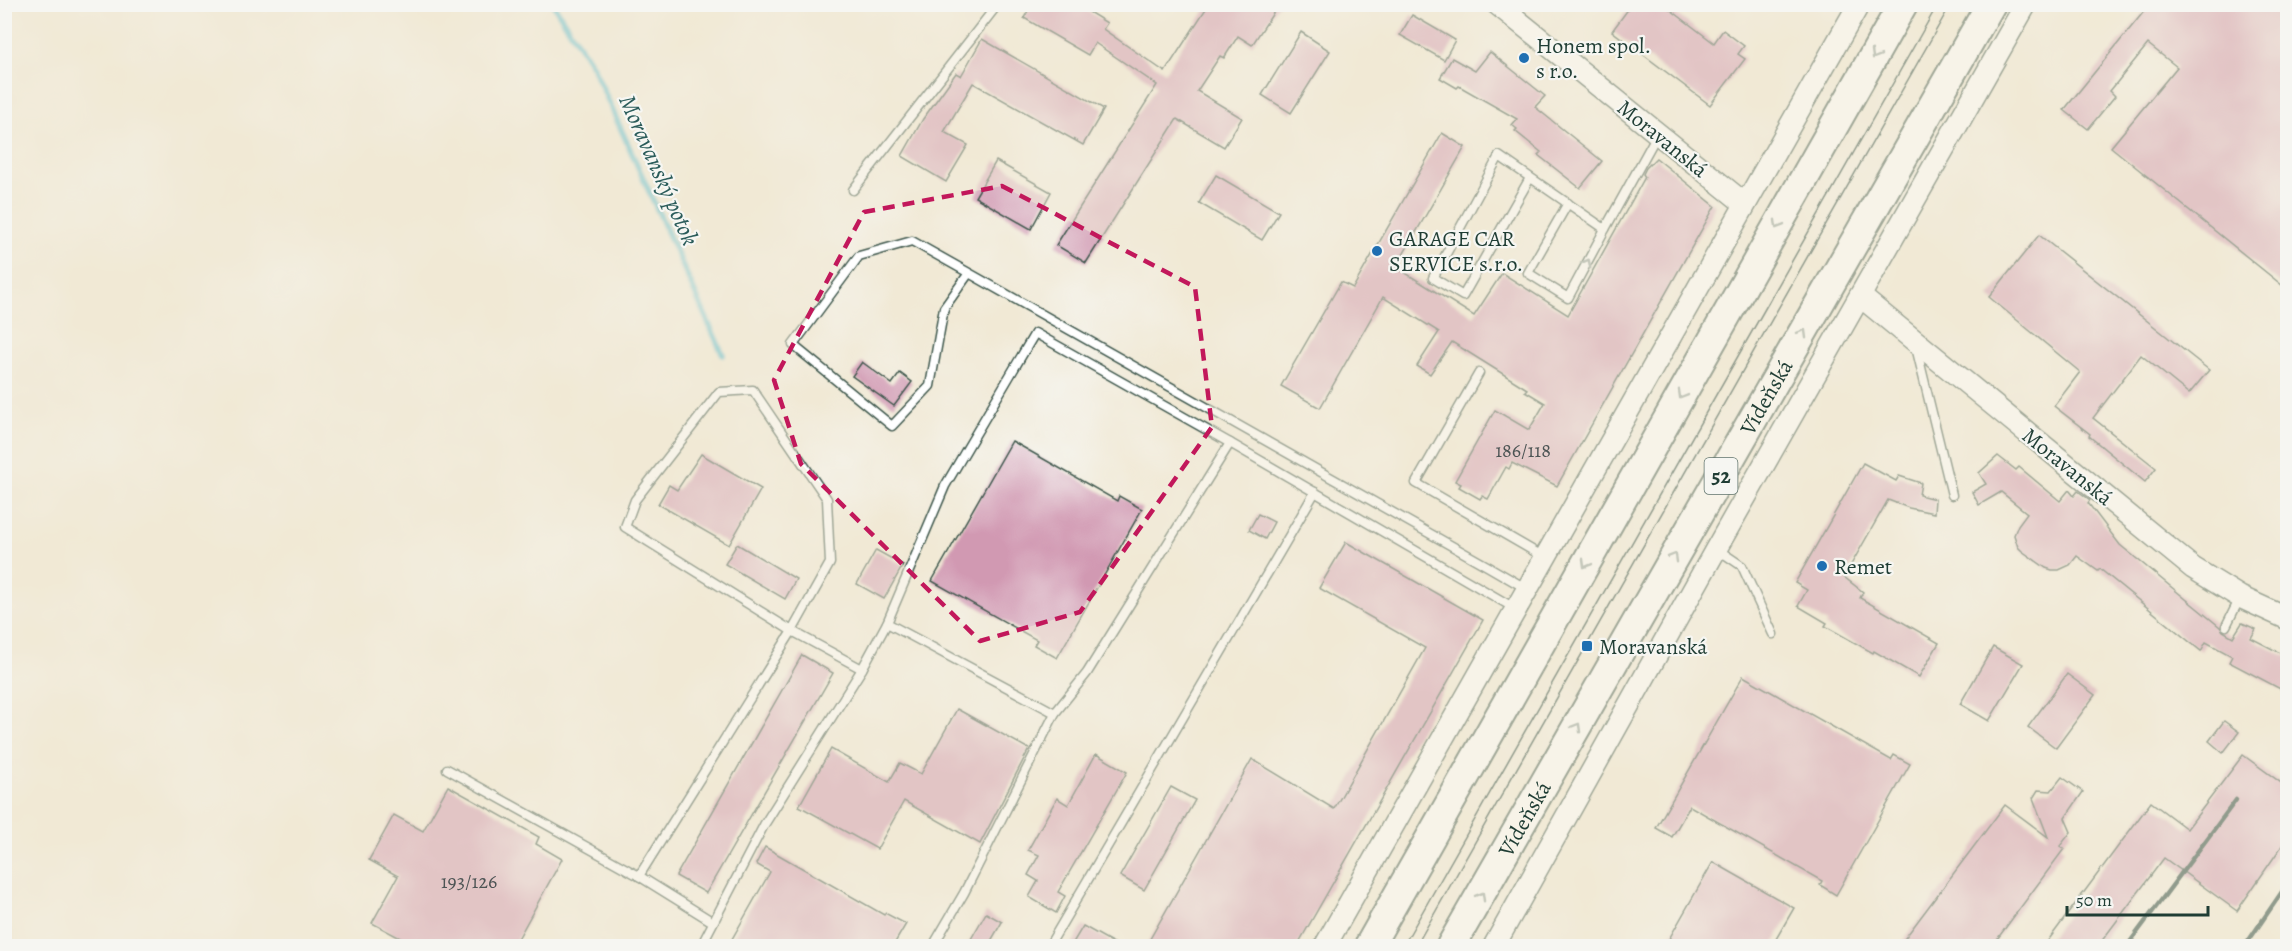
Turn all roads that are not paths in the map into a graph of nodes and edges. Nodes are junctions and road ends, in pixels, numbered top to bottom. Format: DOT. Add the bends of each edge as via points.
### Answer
graph roads {
  1 [pos="998,4"];
  2 [pos="1497,4"];
  3 [pos="1859,4"];
  4 [pos="1904,4"];
  5 [pos="1991,4"];
  6 [pos="2026,4"];
  7 [pos="1658,133"];
  8 [pos="1530,178"];
  9 [pos="853,190"];
  10 [pos="1568,203"];
  11 [pos="1746,204"];
  12 [pos="1605,229"];
  13 [pos="969,273"];
  14 [pos="1860,296"];
  15 [pos="1914,340"];
  16 [pos="1479,373"];
  17 [pos="1230,443"];
  18 [pos="1315,492"];
  19 [pos="1952,495"];
  20 [pos="1716,549"];
  21 [pos="1545,557"];
  22 [pos="1527,589"];
  23 [pos="2240,597"];
  24 [pos="1516,609"];
  25 [pos="2288,619"];
  26 [pos="887,623"];
  27 [pos="2226,626"];
  28 [pos="792,631"];
  29 [pos="1773,634"];
  30 [pos="862,669"];
  31 [pos="1055,713"];
  32 [pos="447,769"];
  33 [pos="639,876"];
  34 [pos="713,922"];
  35 [pos="701,946"];
  36 [pos="933,946"];
  37 [pos="1049,946"];
  38 [pos="1325,946"];
  39 [pos="1369,946"];
  40 [pos="1451,946"];
  41 [pos="1494,946"];
  1 -- 9 [label="lane"];
  2 -- 7 [label="street, Moravanská"];
  3 -- 11 [label="street"];
  4 -- 39 [label="highway, one-way"];
  40 -- 5 [label="highway, Vídeňská / 52, one-way"];
  6 -- 14 [label="street, Vídeňská"];
  7 -- 11 [label="street, Moravanská"];
  7 -- 12 [label="lane"];
  8 -- 8 [label="lane" via="1499,156 1433,278 1463,296"];
  8 -- 10 [label="lane"];
  10 -- 12 [label="lane"];
  10 -- 12 [label="lane, one-way" via="1528,273 1568,298"];
  11 -- 21 [label="street"];
  13 -- 13 [label="lane" via="912,241 859,256 793,345 892,426 930,386 944,308"];
  13 -- 22 [label="lane"];
  14 -- 15 [label="street, Moravanská"];
  14 -- 20 [label="street, Vídeňská"];
  15 -- 19 [label="lane"];
  15 -- 23 [label="street, Moravanská" via="2193,568"];
  16 -- 21 [label="lane" via="1416,483"];
  17 -- 18 [label="lane"];
  17 -- 26 [label="lane" via="1035,333 945,486"];
  17 -- 31 [label="lane" via="1088,673"];
  18 -- 24 [label="lane"];
  18 -- 37 [label="lane"];
  20 -- 29 [label="lane" via="1742,566"];
  20 -- 41 [label="street, Vídeňská"];
  21 -- 22 [label="street"];
  22 -- 24 [label="street"];
  23 -- 25 [label="street, Moravanská"];
  23 -- 27 [label="lane"];
  24 -- 38 [label="street"];
  26 -- 30 [label="lane"];
  26 -- 31 [label="lane"];
  28 -- 28 [label="lane" via="625,527 635,500 719,392 753,390 828,499 830,563"];
  28 -- 30 [label="lane"];
  28 -- 33 [label="lane"];
  30 -- 34 [label="lane" via="764,825"];
  31 -- 36 [label="lane"];
  32 -- 33 [label="lane"];
  33 -- 34 [label="lane"];
  34 -- 35 [label="lane"];
}
